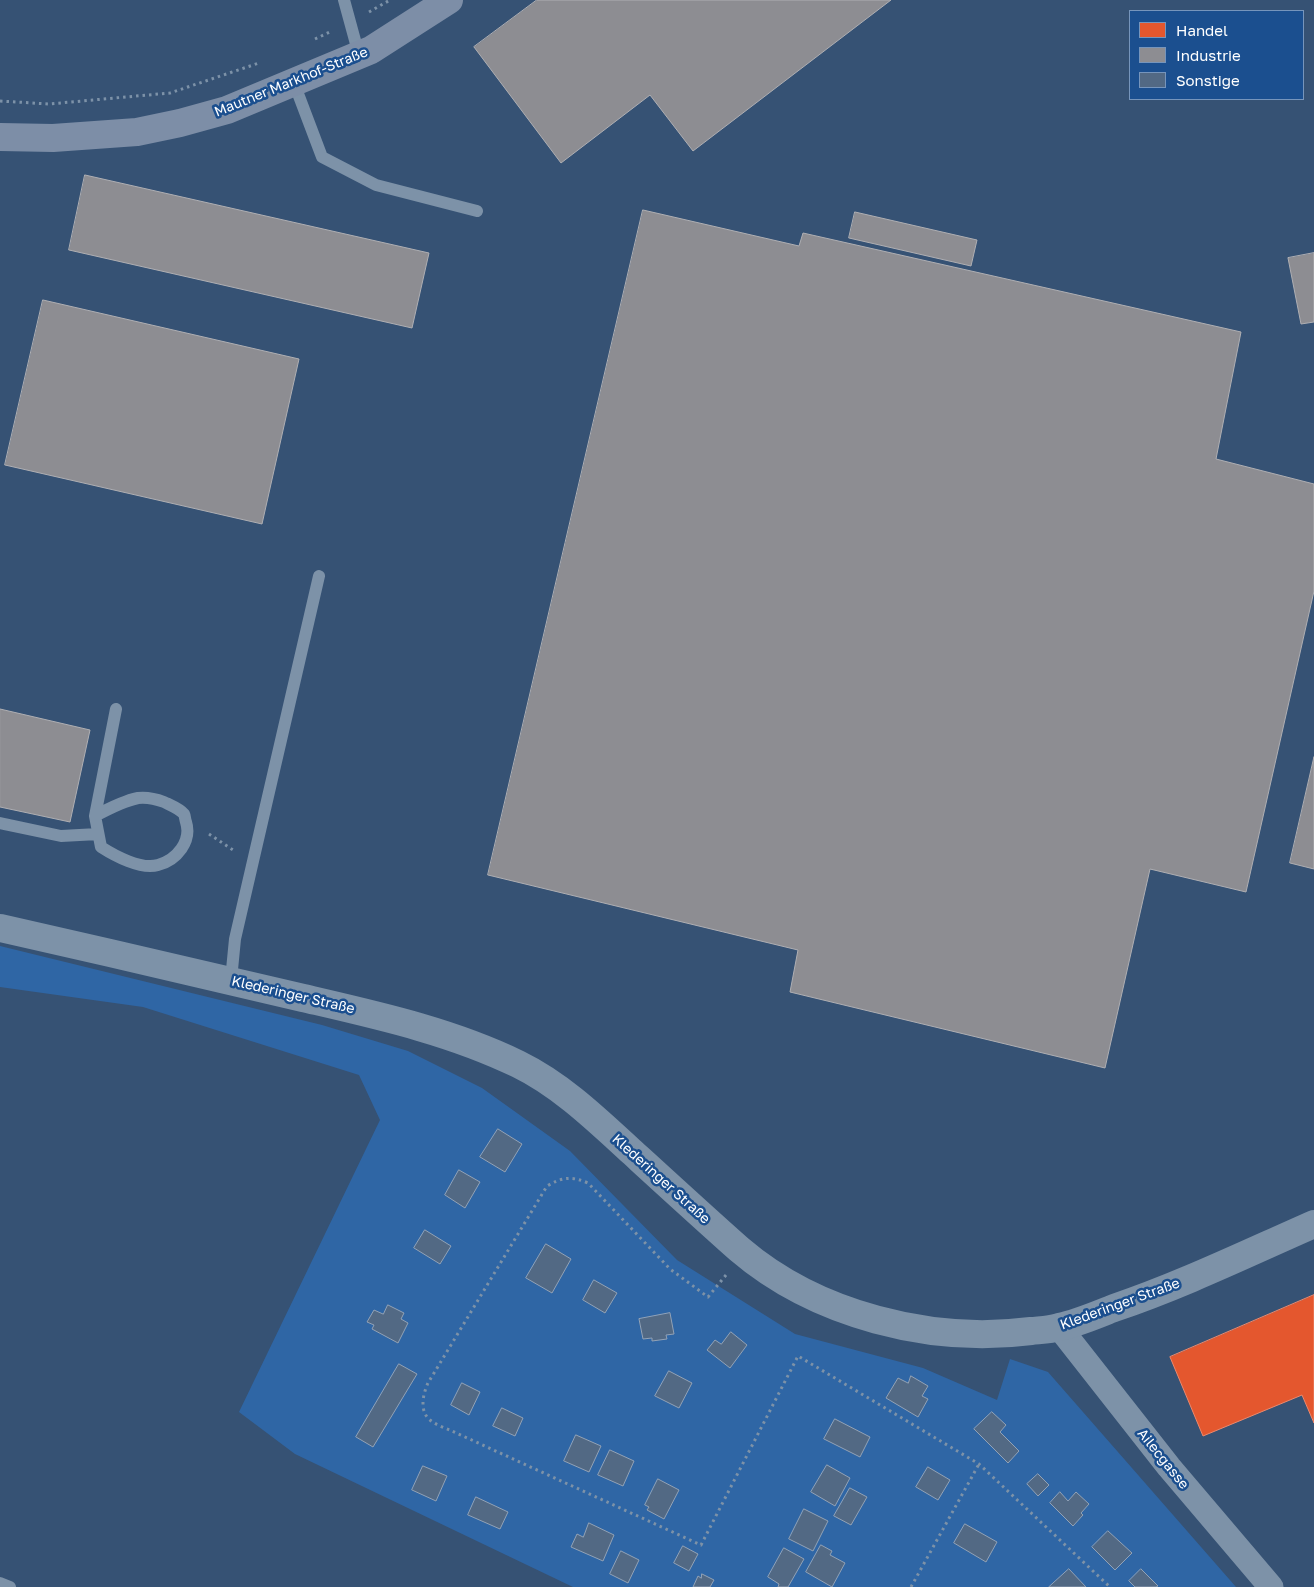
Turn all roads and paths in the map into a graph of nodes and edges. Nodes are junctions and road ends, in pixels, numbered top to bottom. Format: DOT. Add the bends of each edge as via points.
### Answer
graph roads {
  1 [pos="344,0"];
  2 [pos="390,0"];
  3 [pos="449,0"];
  4 [pos="350,22"];
  5 [pos="307,44"];
  6 [pos="359,55"];
  7 [pos="262,62"];
  8 [pos="294,83"];
  9 [pos="0,101"];
  10 [pos="0,137"];
  11 [pos="477,211"];
  12 [pos="319,576"];
  13 [pos="116,709"];
  14 [pos="95,816"];
  15 [pos="0,823"];
  16 [pos="188,829"];
  17 [pos="98,834"];
  18 [pos="252,863"];
  19 [pos="0,928"];
  20 [pos="231,980"];
  21 [pos="1314,1224"];
  22 [pos="743,1252"];
  23 [pos="1059,1327"];
  24 [pos="979,1464"];
  25 [pos="0,1583"];
  26 [pos="10,1587"];
  27 [pos="911,1587"];
  28 [pos="1110,1587"];
  29 [pos="1271,1587"];
  1 -- 4 [label="lane"];
  2 -- 4 [label="path"];
  3 -- 6 [label="main road, Mautner Markhof-Straße"];
  4 -- 5 [label="path"];
  4 -- 6 [label="lane"];
  6 -- 8 [label="main road, Mautner Markhof-Straße"];
  7 -- 9 [label="path" via="170,93 49,104"];
  8 -- 10 [label="main road, Mautner Markhof-Straße" via="227,110 137,132 53,138"];
  8 -- 11 [label="lane" via="322,157 376,185"];
  12 -- 18 [label="lane"];
  13 -- 14 [label="lane"];
  14 -- 16 [label="lane" via="138,798 156,799 184,814"];
  14 -- 17 [label="lane"];
  15 -- 17 [label="lane" via="61,836"];
  16 -- 17 [label="lane" via="188,838 180,850 157,866 128,862 114,855 101,847"];
  16 -- 18 [label="path" via="214,836"];
  18 -- 20 [label="lane" via="234,939"];
  19 -- 20 [label="street, Klederinger Straße"];
  20 -- 22 [label="street, Klederinger Straße" via="446,1034 519,1064 582,1107"];
  21 -- 23 [label="street, Klederinger Straße" via="1150,1296"];
  22 -- 23 [label="street, Klederinger Straße" via="808,1294 867,1317 908,1327 952,1333 1009,1334"];
  22 -- 24 [label="path" via="708,1297 670,1269 588,1183 565,1177 556,1181 547,1186 428,1382 423,1407 429,1419 701,1545 798,1356"];
  23 -- 29 [label="street, Ailecgasse" via="1169,1467"];
  24 -- 27 [label="path"];
  24 -- 28 [label="path"];
  25 -- 26 [label="lane"];
}
